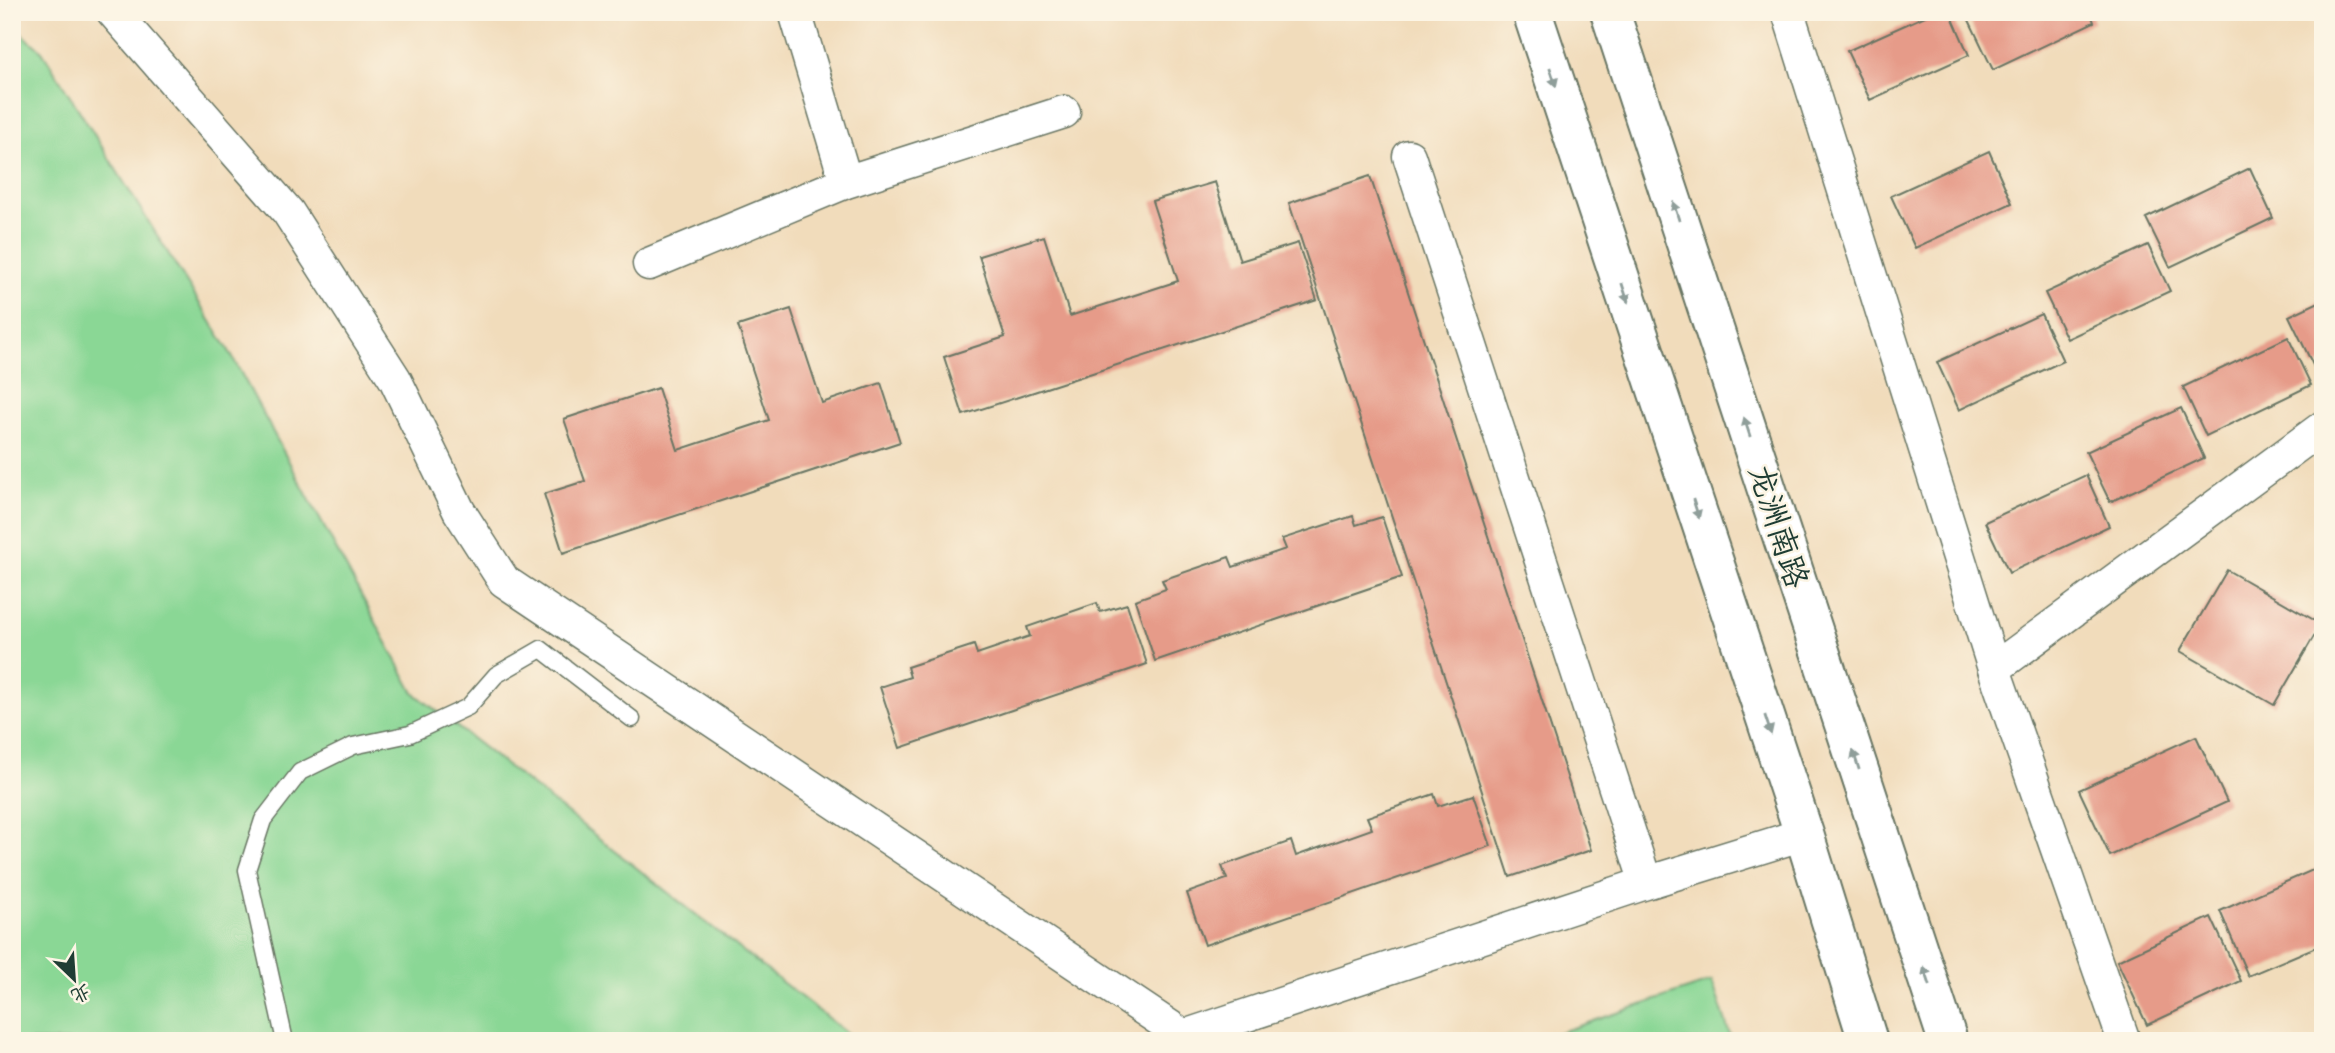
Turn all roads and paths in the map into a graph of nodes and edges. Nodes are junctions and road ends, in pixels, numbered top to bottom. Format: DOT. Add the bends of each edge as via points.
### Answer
graph roads {
  1 [pos="113,12"];
  2 [pos="796,12"];
  3 [pos="1532,12"];
  4 [pos="1611,12"];
  5 [pos="1787,12"];
  6 [pos="1064,112"];
  7 [pos="1409,156"];
  8 [pos="846,182"];
  9 [pos="649,264"];
  10 [pos="2323,427"];
  11 [pos="1994,668"];
  12 [pos="632,719"];
  13 [pos="1804,834"];
  14 [pos="1646,883"];
  15 [pos="285,1041"];
  16 [pos="1868,1041"];
  17 [pos="1948,1041"];
  18 [pos="2124,1041"];
  1 -- 14 [label="street" via="288,212 395,379 459,510 504,581 1184,1036"];
  2 -- 8 [label="street"];
  3 -- 13 [label="main road, one-way"];
  17 -- 4 [label="main road, 龙洲南路, one-way"];
  5 -- 11 [label="street"];
  6 -- 8 [label="street"];
  7 -- 14 [label="street"];
  8 -- 9 [label="street"];
  10 -- 11 [label="street"];
  11 -- 18 [label="street"];
  12 -- 15 [label="lane" via="541,649 496,675 468,707 410,734 353,746 300,772 263,820 247,870"];
  13 -- 14 [label="street"];
  13 -- 16 [label="main road"];
}
